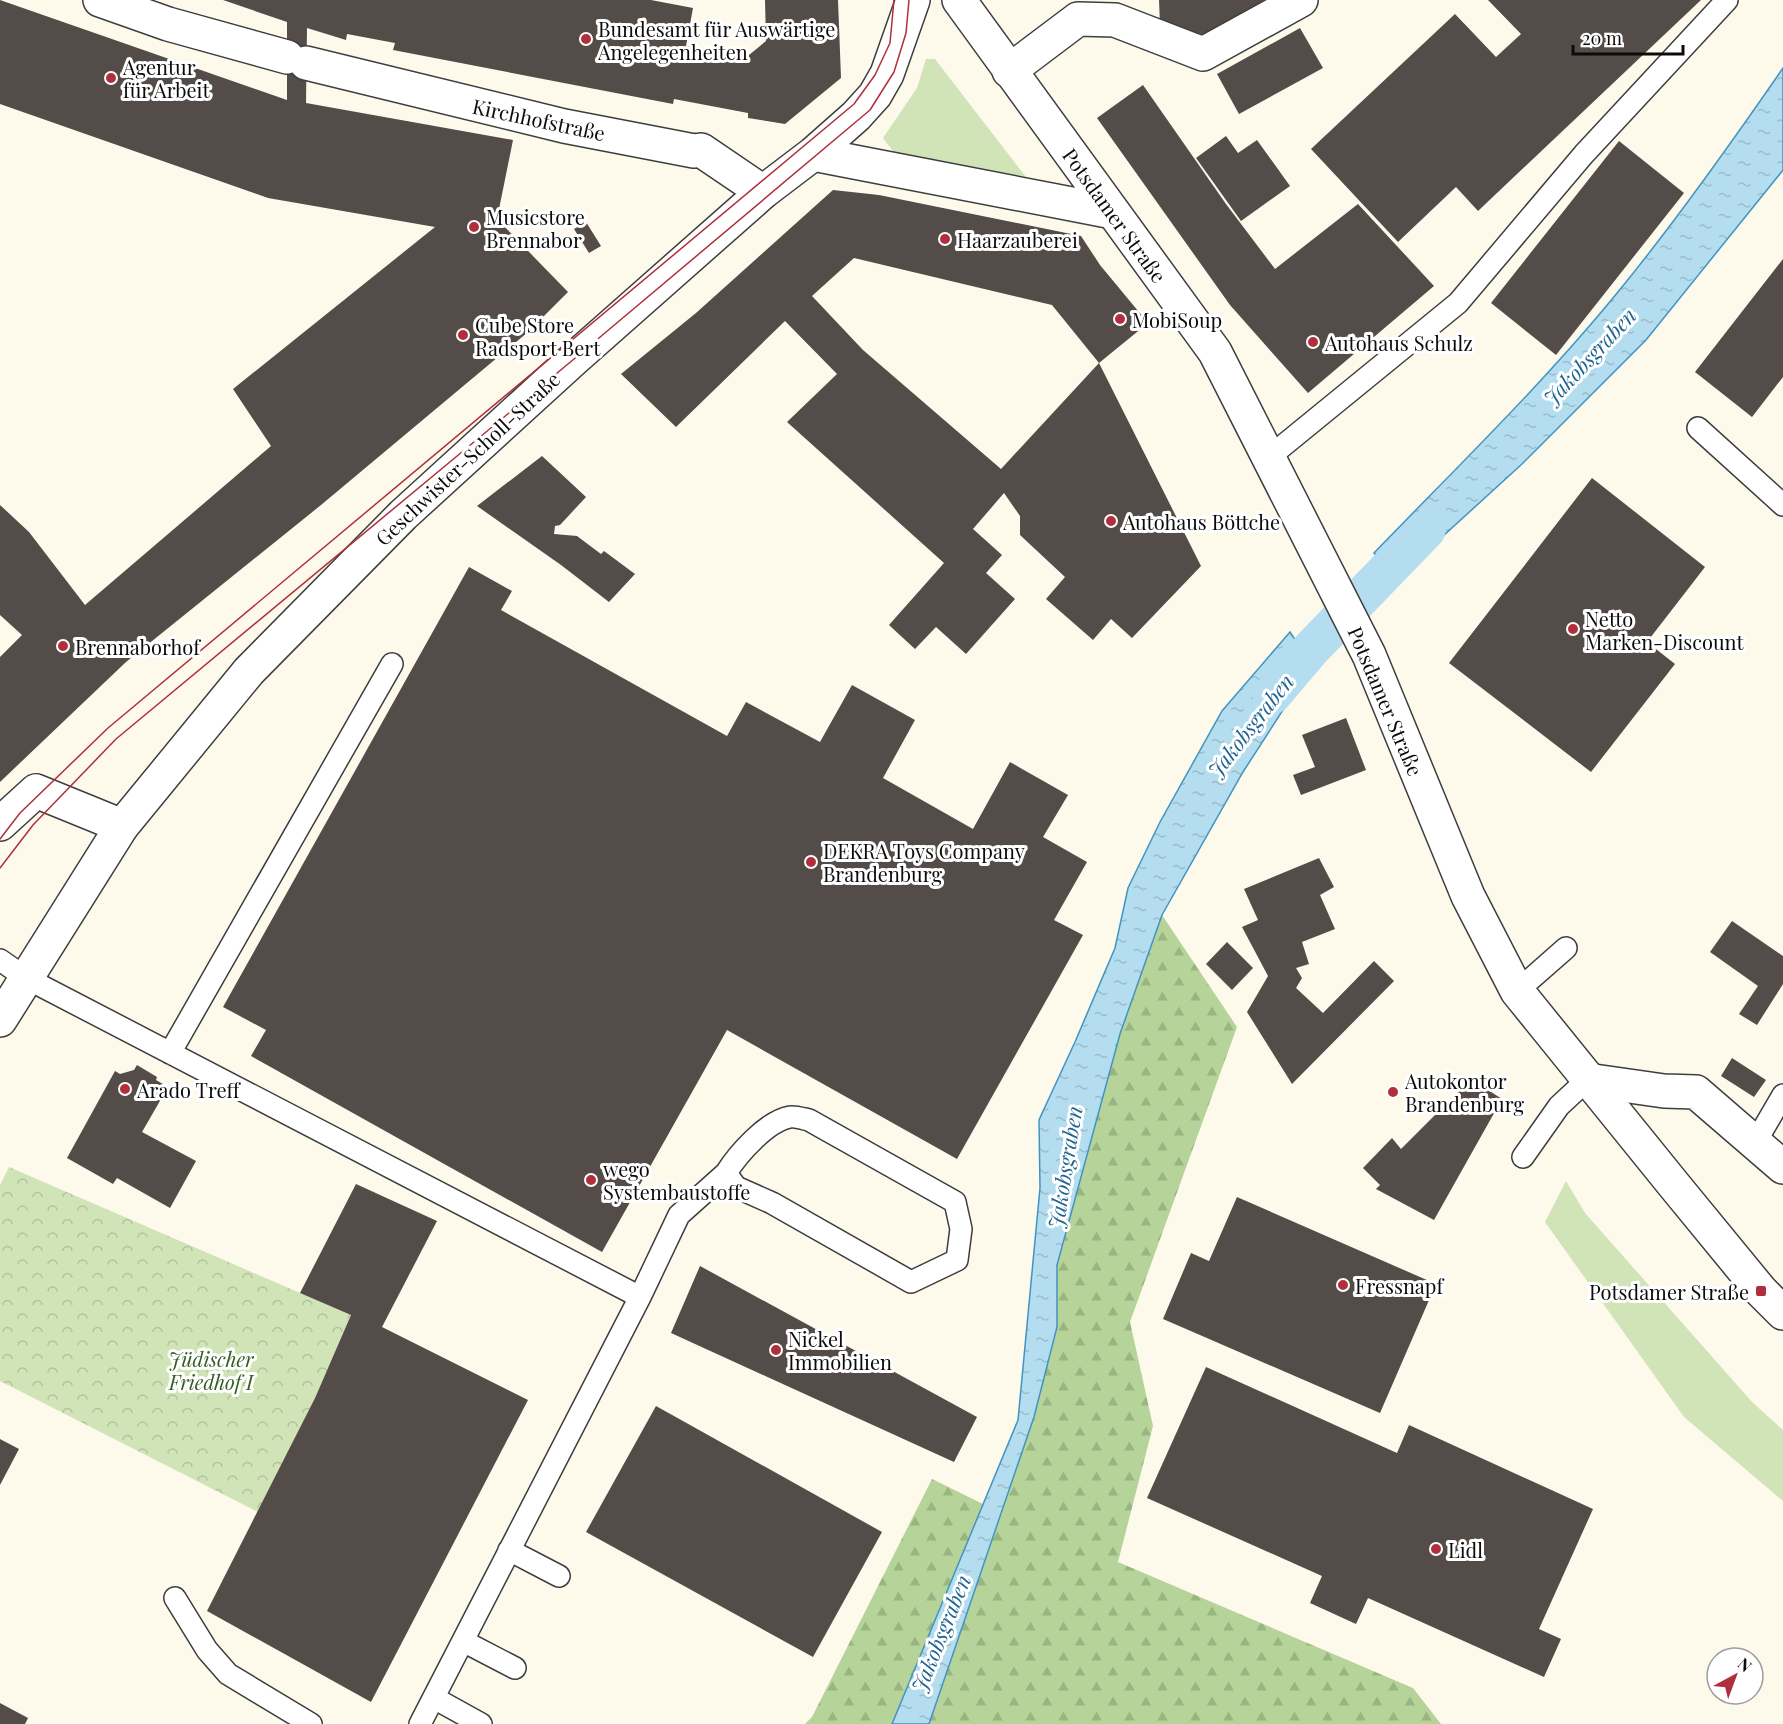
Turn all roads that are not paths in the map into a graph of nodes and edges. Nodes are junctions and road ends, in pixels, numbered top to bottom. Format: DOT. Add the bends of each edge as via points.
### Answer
graph roads {
  1 [pos="100,0"];
  2 [pos="914,0"];
  3 [pos="958,0"];
  4 [pos="1301,0"];
  5 [pos="1726,0"];
  6 [pos="1009,72"];
  7 [pos="813,154"];
  8 [pos="763,192"];
  9 [pos="1113,212"];
  10 [pos="1698,428"];
  11 [pos="1268,458"];
  12 [pos="1783,505"];
  13 [pos="392,664"];
  14 [pos="0,824"];
  15 [pos="122,826"];
  16 [pos="1566,948"];
  17 [pos="0,960"];
  18 [pos="26,978"];
  19 [pos="1517,991"];
  20 [pos="0,1020"];
  21 [pos="170,1053"];
  22 [pos="1587,1080"];
  23 [pos="1783,1095"];
  24 [pos="1755,1143"];
  25 [pos="1523,1157"];
  26 [pos="1783,1167"];
  27 [pos="726,1173"];
  28 [pos="640,1297"];
  29 [pos="1783,1313"];
  30 [pos="509,1550"];
  31 [pos="559,1576"];
  32 [pos="175,1598"];
  33 [pos="463,1641"];
  34 [pos="515,1668"];
  35 [pos="434,1698"];
  36 [pos="311,1724"];
  37 [pos="420,1724"];
  38 [pos="481,1724"];
  1 -- 8 [label="street, Kirchhofstraße" via="168,24 296,60 564,126 701,150"];
  2 -- 7 [label="street, Geschwister-Scholl-Straße" via="887,74 875,95"];
  3 -- 6 [label="street, Potsdamer Straße"];
  4 -- 6 [label="street" via="1203,54 1115,20 1078,19"];
  5 -- 11 [label="lane" via="1584,154 1458,303"];
  6 -- 9 [label="street, Potsdamer Straße"];
  7 -- 8 [label="street, Geschwister-Scholl-Straße"];
  7 -- 9 [label="street"];
  8 -- 15 [label="street, Geschwister-Scholl-Straße" via="403,515 249,671"];
  9 -- 11 [label="street, Potsdamer Straße" via="1215,352"];
  10 -- 12 [label="lane"];
  11 -- 19 [label="street, Potsdamer Straße" via="1369,656 1468,896"];
  13 -- 21 [label="lane"];
  14 -- 15 [label="street" via="36,791"];
  15 -- 18 [label="street, Geschwister-Scholl-Straße"];
  16 -- 19 [label="lane"];
  17 -- 18 [label="lane"];
  18 -- 20 [label="street, Geschwister-Scholl-Straße"];
  18 -- 21 [label="lane"];
  19 -- 22 [label="street, Potsdamer Straße"];
  21 -- 28 [label="lane"];
  22 -- 24 [label="street" via="1664,1092 1696,1092"];
  22 -- 25 [label="lane" via="1559,1106"];
  22 -- 29 [label="street, Potsdamer Straße"];
  23 -- 24 [label="lane"];
  24 -- 26 [label="street"];
  27 -- 27 [label="lane" via="736,1187 772,1203 911,1282 957,1260 961,1229 955,1202 809,1120 791,1116 767,1128 737,1155"];
  27 -- 28 [label="lane" via="680,1215"];
  28 -- 30 [label="lane"];
  30 -- 31 [label="lane"];
  30 -- 33 [label="lane"];
  32 -- 36 [label="lane" via="207,1650 228,1674"];
  33 -- 34 [label="lane"];
  33 -- 35 [label="lane"];
  35 -- 37 [label="lane"];
  35 -- 38 [label="lane"];
}
